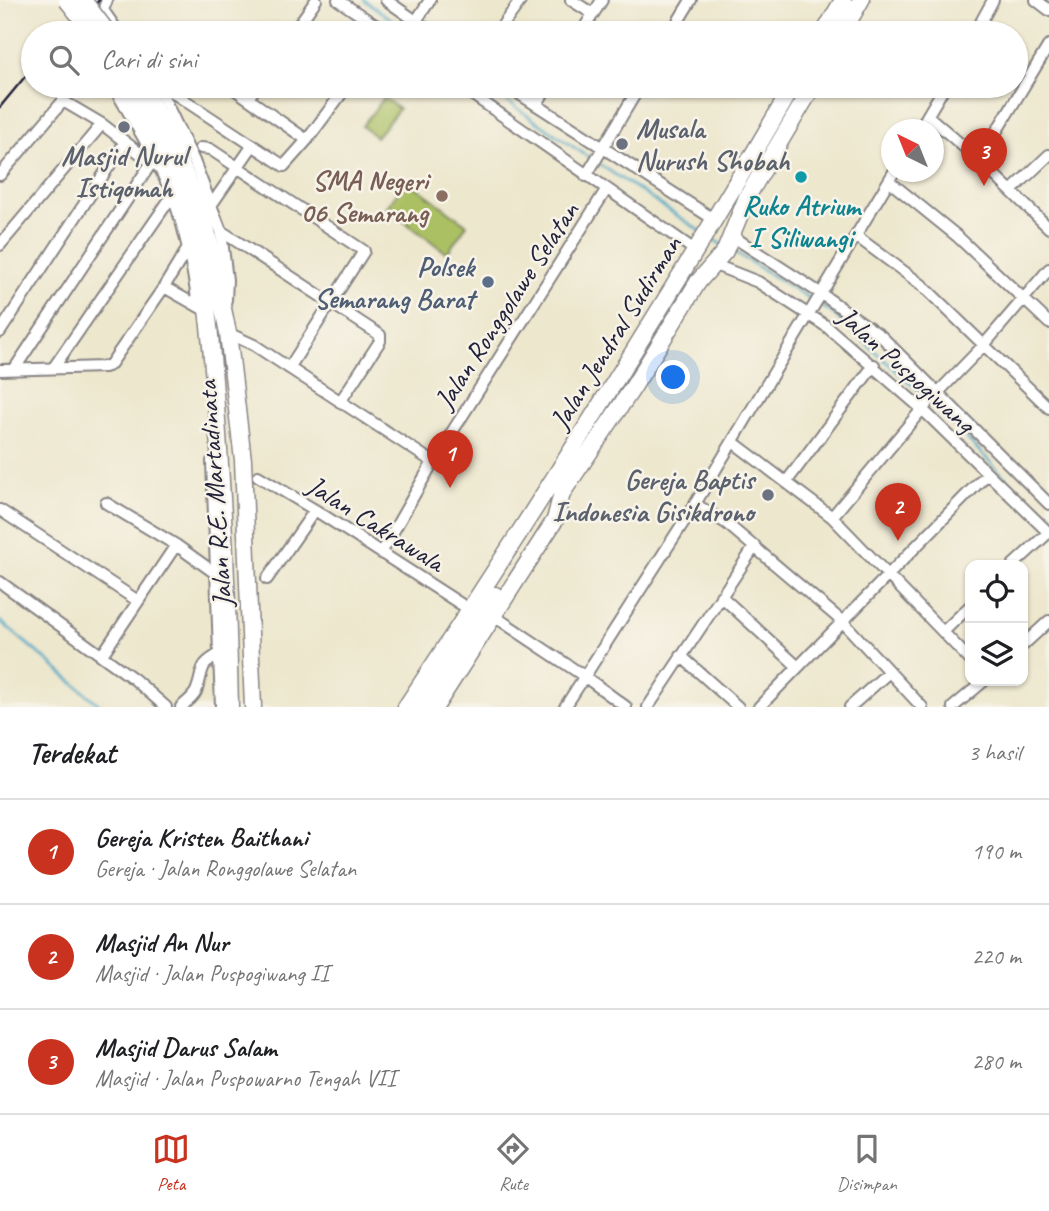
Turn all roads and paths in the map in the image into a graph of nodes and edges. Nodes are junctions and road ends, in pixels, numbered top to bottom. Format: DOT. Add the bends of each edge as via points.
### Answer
graph roads {
  1 [pos="67,0"];
  2 [pos="83,0"];
  3 [pos="316,0"];
  4 [pos="338,0"];
  5 [pos="386,0"];
  6 [pos="430,0"];
  7 [pos="520,0"];
  8 [pos="571,0"];
  9 [pos="602,0"];
  10 [pos="691,0"];
  11 [pos="861,0"];
  12 [pos="993,0"];
  13 [pos="1036,0"];
  14 [pos="840,1"];
  15 [pos="105,5"];
  16 [pos="1049,10"];
  17 [pos="593,14"];
  18 [pos="84,21"];
  19 [pos="99,21"];
  20 [pos="113,21"];
  21 [pos="301,21"];
  22 [pos="369,21"];
  23 [pos="416,21"];
  24 [pos="506,21"];
  25 [pos="589,21"];
  26 [pos="678,21"];
  27 [pos="830,21"];
  28 [pos="849,21"];
  29 [pos="982,21"];
  30 [pos="1049,45"];
  31 [pos="1028,80"];
  32 [pos="120,98"];
  33 [pos="133,98"];
  34 [pos="149,98"];
  35 [pos="166,98"];
  36 [pos="180,98"];
  37 [pos="248,98"];
  38 [pos="338,98"];
  39 [pos="478,98"];
  40 [pos="525,98"];
  41 [pos="540,98"];
  42 [pos="633,98"];
  43 [pos="786,98"];
  44 [pos="806,98"];
  45 [pos="939,98"];
  46 [pos="1017,98"];
  47 [pos="536,105"];
  48 [pos="928,116"];
  49 [pos="926,119"];
  50 [pos="102,124"];
  51 [pos="307,140"];
  52 [pos="125,142"];
  53 [pos="253,145"];
  54 [pos="201,148"];
  55 [pos="601,150"];
  56 [pos="1049,155"];
  57 [pos="979,160"];
  58 [pos="155,164"];
  59 [pos="237,167"];
  60 [pos="587,173"];
  61 [pos="0,175"];
  62 [pos="888,182"];
  63 [pos="898,182"];
  64 [pos="606,190"];
  65 [pos="1012,191"];
  66 [pos="172,196"];
  67 [pos="212,204"];
  68 [pos="713,224"];
  69 [pos="1049,228"];
  70 [pos="221,231"];
  71 [pos="856,236"];
  72 [pos="732,238"];
  73 [pos="0,245"];
  74 [pos="188,248"];
  75 [pos="697,249"];
  76 [pos="716,263"];
  77 [pos="1049,269"];
  78 [pos="211,280"];
  79 [pos="164,287"];
  80 [pos="819,294"];
  81 [pos="1023,298"];
  82 [pos="331,302"];
  83 [pos="210,309"];
  84 [pos="809,311"];
  85 [pos="1049,323"];
  86 [pos="0,332"];
  87 [pos="228,333"];
  88 [pos="983,346"];
  89 [pos="874,365"];
  90 [pos="54,368"];
  91 [pos="289,368"];
  92 [pos="0,369"];
  93 [pos="15,369"];
  94 [pos="936,395"];
  95 [pos="216,400"];
  96 [pos="340,402"];
  97 [pos="1049,408"];
  98 [pos="922,409"];
  99 [pos="239,424"];
  100 [pos="733,442"];
  101 [pos="433,462"];
  102 [pos="987,474"];
  103 [pos="258,476"];
  104 [pos="787,481"];
  105 [pos="562,493"];
  106 [pos="106,503"];
  107 [pos="695,504"];
  108 [pos="1049,504"];
  109 [pos="315,509"];
  110 [pos="0,510"];
  111 [pos="832,517"];
  112 [pos="1049,533"];
  113 [pos="176,545"];
  114 [pos="755,546"];
  115 [pos="382,553"];
  116 [pos="1019,560"];
  117 [pos="215,573"];
  118 [pos="888,575"];
  119 [pos="267,579"];
  120 [pos="0,582"];
  121 [pos="721,596"];
  122 [pos="138,601"];
  123 [pos="470,610"];
  124 [pos="965,611"];
  125 [pos="494,616"];
  126 [pos="1049,621"];
  127 [pos="843,622"];
  128 [pos="944,631"];
  129 [pos="1028,640"];
  130 [pos="965,654"];
  131 [pos="102,655"];
  132 [pos="218,655"];
  133 [pos="681,656"];
  134 [pos="798,667"];
  135 [pos="889,672"];
  136 [pos="584,676"];
  137 [pos="978,686"];
  138 [pos="166,707"];
  139 [pos="181,707"];
  140 [pos="221,707"];
  141 [pos="230,707"];
  142 [pos="239,707"];
  143 [pos="253,707"];
  144 [pos="405,707"];
  145 [pos="421,707"];
  146 [pos="435,707"];
  147 [pos="565,707"];
  148 [pos="626,707"];
  149 [pos="648,707"];
  150 [pos="738,707"];
  151 [pos="759,707"];
  152 [pos="850,707"];
  153 [pos="922,707"];
  154 [pos="953,707"];
  1 -- 18 [label="highway, bridge"];
  2 -- 19 [label="highway, bridge"];
  3 -- 21 [label="street"];
  4 -- 22 [label="street"];
  5 -- 23 [label="street"];
  6 -- 23 [label="street"];
  7 -- 24 [label="street"];
  8 -- 17 [label="street"];
  9 -- 17 [label="street"];
  10 -- 26 [label="street"];
  11 -- 28 [label="highway"];
  12 -- 29 [label="street"];
  13 -- 16 [label="street"];
  14 -- 27 [label="highway"];
  15 -- 20 [label="street"];
  17 -- 25 [label="street"];
  30 -- 31 [label="street"];
  32 -- 58 [label="street"];
  33 -- 78 [label="highway" via="184,205"];
  34 -- 78 [label="highway" via="205,221"];
  35 -- 67 [label="street"];
  36 -- 53 [label="street"];
  37 -- 51 [label="street"];
  38 -- 51 [label="street"];
  39 -- 60 [label="street"];
  40 -- 47 [label="street"];
  41 -- 47 [label="street"];
  42 -- 55 [label="street"];
  43 -- 68 [label="highway, Jalan Jendral Sudirman"];
  44 -- 72 [label="highway, Jalan Jendral Sudirman" via="747,197"];
  45 -- 48 [label="street"];
  46 -- 57 [label="street"];
  47 -- 55 [label="street"];
  48 -- 49 [label="street"];
  48 -- 57 [label="street"];
  50 -- 52 [label="street"];
  50 -- 61 [label="street" via="63,101"];
  50 -- 73 [label="street"];
  51 -- 53 [label="street" via="288,164 281,165"];
  52 -- 58 [label="street"];
  52 -- 86 [label="street"];
  53 -- 59 [label="street"];
  54 -- 59 [label="street"];
  55 -- 60 [label="street"];
  55 -- 68 [label="street"];
  56 -- 65 [label="street"];
  57 -- 65 [label="street"];
  58 -- 66 [label="street"];
  58 -- 93 [label="street"];
  59 -- 67 [label="street"];
  59 -- 82 [label="street" via="363,250"];
  60 -- 64 [label="street"];
  62 -- 71 [label="street"];
  63 -- 81 [label="street"];
  64 -- 75 [label="street"];
  64 -- 101 [label="street, Jalan Ronggolawe Selatan"];
  65 -- 69 [label="street"];
  66 -- 74 [label="street"];
  66 -- 90 [label="street"];
  67 -- 70 [label="street"];
  68 -- 75 [label="highway, Jalan Jendral Sudirman"];
  70 -- 82 [label="street"];
  70 -- 83 [label="street" via="227,296"];
  71 -- 80 [label="street"];
  71 -- 88 [label="street" via="922,285"];
  72 -- 76 [label="highway, Jalan Jendral Sudirman"];
  72 -- 80 [label="street, Jalan Puspogiwang"];
  74 -- 79 [label="street"];
  74 -- 83 [label="street"];
  75 -- 123 [label="highway, Jalan Jendral Sudirman"];
  76 -- 84 [label="street, Jalan Puspogiwang"];
  76 -- 105 [label="highway, Jalan Jendral Sudirman" via="698,282"];
  77 -- 81 [label="street"];
  78 -- 83 [label="highway, Jalan R.E. Martadinata"];
  79 -- 83 [label="street"];
  79 -- 90 [label="street" via="112,363"];
  80 -- 84 [label="street"];
  80 -- 94 [label="street, Jalan Puspogiwang" via="881,336"];
  81 -- 85 [label="street"];
  81 -- 88 [label="street"];
  82 -- 91 [label="street"];
  82 -- 96 [label="street" via="381,338"];
  83 -- 87 [label="highway, Jalan R.E. Martadinata"];
  83 -- 95 [label="highway, Jalan R.E. Martadinata"];
  84 -- 89 [label="street, Jalan Puspogiwang"];
  84 -- 100 [label="street"];
  87 -- 91 [label="street"];
  87 -- 99 [label="highway, Jalan R.E. Martadinata"];
  88 -- 94 [label="street"];
  88 -- 97 [label="street"];
  89 -- 98 [label="street, Jalan Puspogiwang"];
  89 -- 104 [label="street"];
  90 -- 93 [label="street"];
  91 -- 96 [label="street"];
  92 -- 93 [label="street"];
  94 -- 98 [label="street"];
  94 -- 108 [label="street, Jalan Puspogiwang"];
  95 -- 117 [label="street" via="210,416"];
  95 -- 141 [label="highway, Jalan R.E. Martadinata"];
  96 -- 101 [label="street"];
  98 -- 102 [label="street, Jalan Puspogiwang"];
  98 -- 111 [label="street"];
  99 -- 142 [label="highway" via="232,435 231,462"];
  99 -- 143 [label="highway, Jalan R.E. Martadinata"];
  100 -- 104 [label="street"];
  100 -- 107 [label="street"];
  101 -- 115 [label="street, Jalan Ronggolawe Selatan"];
  102 -- 112 [label="street, Jalan Puspogiwang"];
  102 -- 118 [label="street"];
  103 -- 109 [label="street, Jalan Cakrawala"];
  104 -- 111 [label="street"];
  105 -- 125 [label="highway, Jalan Jendral Sudirman" via="555,520"];
  105 -- 145 [label="highway"];
  106 -- 113 [label="street"];
  107 -- 114 [label="street"];
  107 -- 136 [label="street"];
  109 -- 115 [label="street, Jalan Cakrawala"];
  109 -- 119 [label="street"];
  110 -- 122 [label="street"];
  111 -- 118 [label="street"];
  112 -- 116 [label="street"];
  113 -- 117 [label="street"];
  113 -- 122 [label="street"];
  114 -- 121 [label="street"];
  114 -- 127 [label="street"];
  115 -- 123 [label="street, Jalan Cakrawala"];
  117 -- 132 [label="street"];
  118 -- 127 [label="street"];
  118 -- 128 [label="street"];
  120 -- 131 [label="street"];
  121 -- 133 [label="street"];
  121 -- 134 [label="street"];
  122 -- 131 [label="street"];
  123 -- 144 [label="highway, Jalan Jendral Sudirman"];
  124 -- 128 [label="street"];
  125 -- 136 [label="street"];
  125 -- 146 [label="highway, Jalan Jendral Sudirman"];
  126 -- 129 [label="street"];
  127 -- 134 [label="street"];
  127 -- 135 [label="street"];
  128 -- 130 [label="street"];
  131 -- 138 [label="street"];
  132 -- 139 [label="street" via="202,668 197,692"];
  132 -- 140 [label="street"];
  133 -- 149 [label="street"];
  133 -- 150 [label="street"];
  134 -- 151 [label="street"];
  135 -- 152 [label="street"];
  135 -- 153 [label="street"];
  136 -- 147 [label="street"];
  136 -- 148 [label="street"];
  137 -- 154 [label="street"];
}
